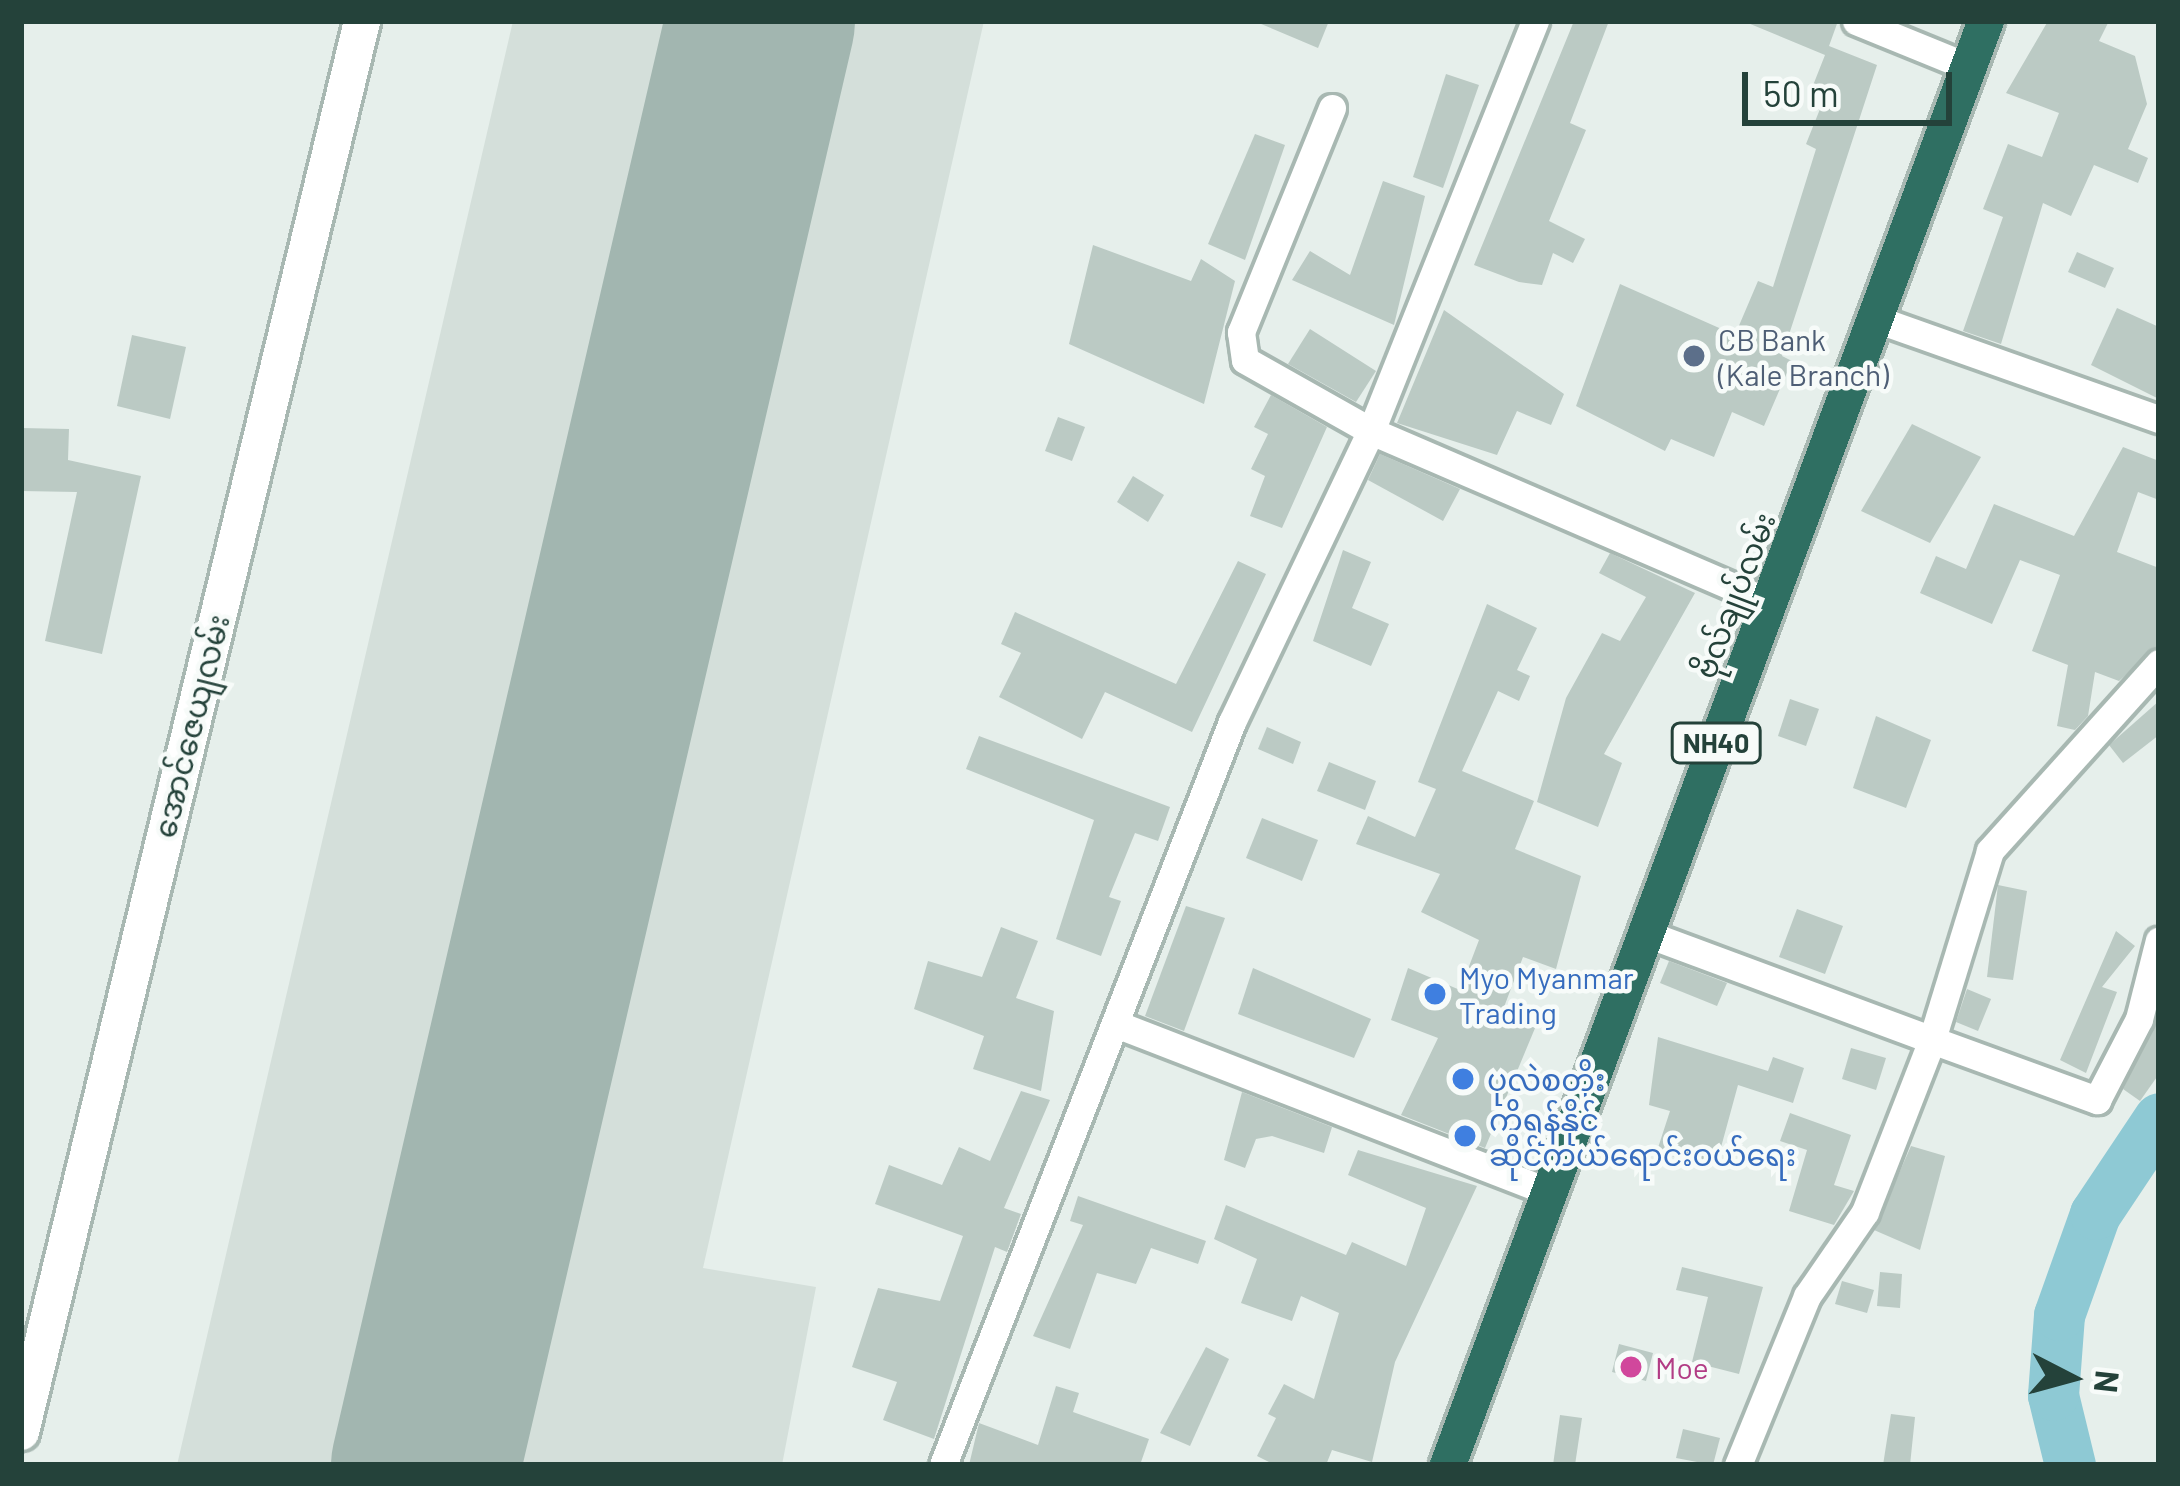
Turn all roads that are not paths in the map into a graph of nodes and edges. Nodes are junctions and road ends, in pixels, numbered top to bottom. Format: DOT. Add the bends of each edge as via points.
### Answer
graph roads {
  1 [pos="362,21"];
  2 [pos="1535,21"];
  3 [pos="1856,21"];
  4 [pos="1986,21"];
  5 [pos="1969,67"];
  6 [pos="1332,108"];
  7 [pos="1876,320"];
  8 [pos="2159,419"];
  9 [pos="1370,431"];
  10 [pos="1771,603"];
  11 [pos="2159,662"];
  12 [pos="1642,932"];
  13 [pos="2159,940"];
  14 [pos="1116,1024"];
  15 [pos="1932,1040"];
  16 [pos="1547,1191"];
  17 [pos="21,1432"];
  18 [pos="943,1465"];
  19 [pos="1448,1465"];
  20 [pos="1738,1465"];
  1 -- 17 [label="street, အောင်ဇေယျလမ်း"];
  2 -- 9 [label="street"];
  3 -- 5 [label="street"];
  4 -- 5 [label="highway, ဗိုလ်ချုပ်လမ်း / NH40"];
  5 -- 7 [label="highway, ဗိုလ်ချုပ်လမ်း / NH40"];
  6 -- 9 [label="street" via="1236,348"];
  7 -- 8 [label="street"];
  7 -- 10 [label="highway, ဗိုလ်ချုပ်လမ်း / NH40"];
  9 -- 10 [label="street"];
  9 -- 14 [label="street" via="1232,722"];
  10 -- 12 [label="highway, ဗိုလ်ချုပ်လမ်း / NH40"];
  11 -- 15 [label="street" via="1990,850"];
  12 -- 15 [label="street"];
  12 -- 16 [label="highway, ဗိုလ်ချုပ်လမ်း / NH40"];
  13 -- 15 [label="street" via="2139,1019 2097,1100"];
  14 -- 16 [label="street"];
  14 -- 18 [label="street"];
  15 -- 20 [label="street" via="1865,1212 1808,1296"];
  16 -- 19 [label="highway, ဗိုလ်ချုပ်လမ်း / NH40"];
}
